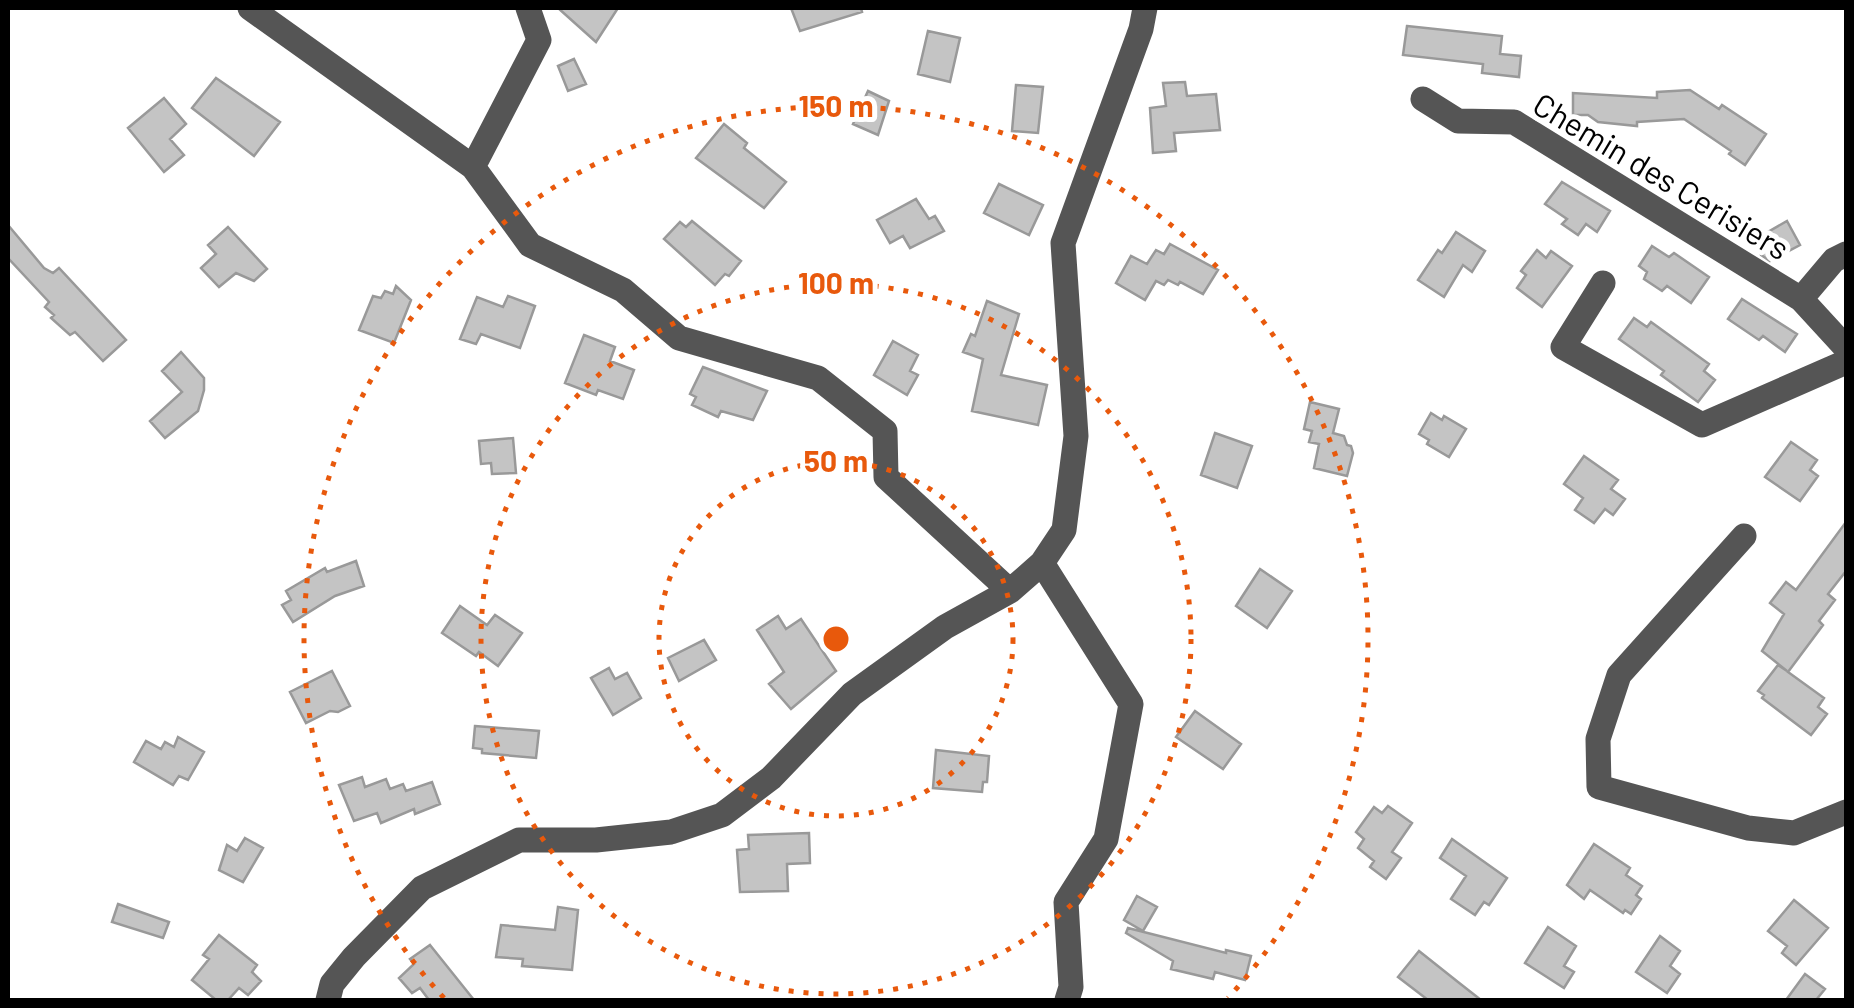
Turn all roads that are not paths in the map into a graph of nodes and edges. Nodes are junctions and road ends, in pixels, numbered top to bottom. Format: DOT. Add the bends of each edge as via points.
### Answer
graph roads {
  1 [pos="250,8"];
  2 [pos="528,8"];
  3 [pos="1145,8"];
  4 [pos="1423,99"];
  5 [pos="473,167"];
  6 [pos="1846,254"];
  7 [pos="1603,284"];
  8 [pos="1801,299"];
  9 [pos="1846,348"];
  10 [pos="1846,362"];
  11 [pos="1744,536"];
  12 [pos="1042,564"];
  13 [pos="1010,592"];
  14 [pos="1846,812"];
  15 [pos="328,1000"];
  16 [pos="1068,1000"];
  1 -- 5 [label="street"];
  2 -- 5 [label="street" via="539,40"];
  3 -- 12 [label="street" via="1063,243 1076,436 1064,530"];
  4 -- 8 [label="street, Chemin des Cerisiers" via="1458,120 1514,122"];
  5 -- 13 [label="street" via="530,245 623,290 679,338 818,378 885,430 886,477"];
  6 -- 8 [label="street"];
  7 -- 10 [label="street" via="1563,346 1702,426"];
  8 -- 9 [label="street, Chemin des Cerisiers"];
  11 -- 14 [label="street" via="1619,675 1598,738 1599,787 1748,828 1794,833"];
  12 -- 13 [label="street"];
  12 -- 16 [label="street" via="1131,704 1106,839 1066,902"];
  13 -- 15 [label="street" via="946,626 852,694 772,778 722,815 672,832 519,840 422,888 354,957"];
}
